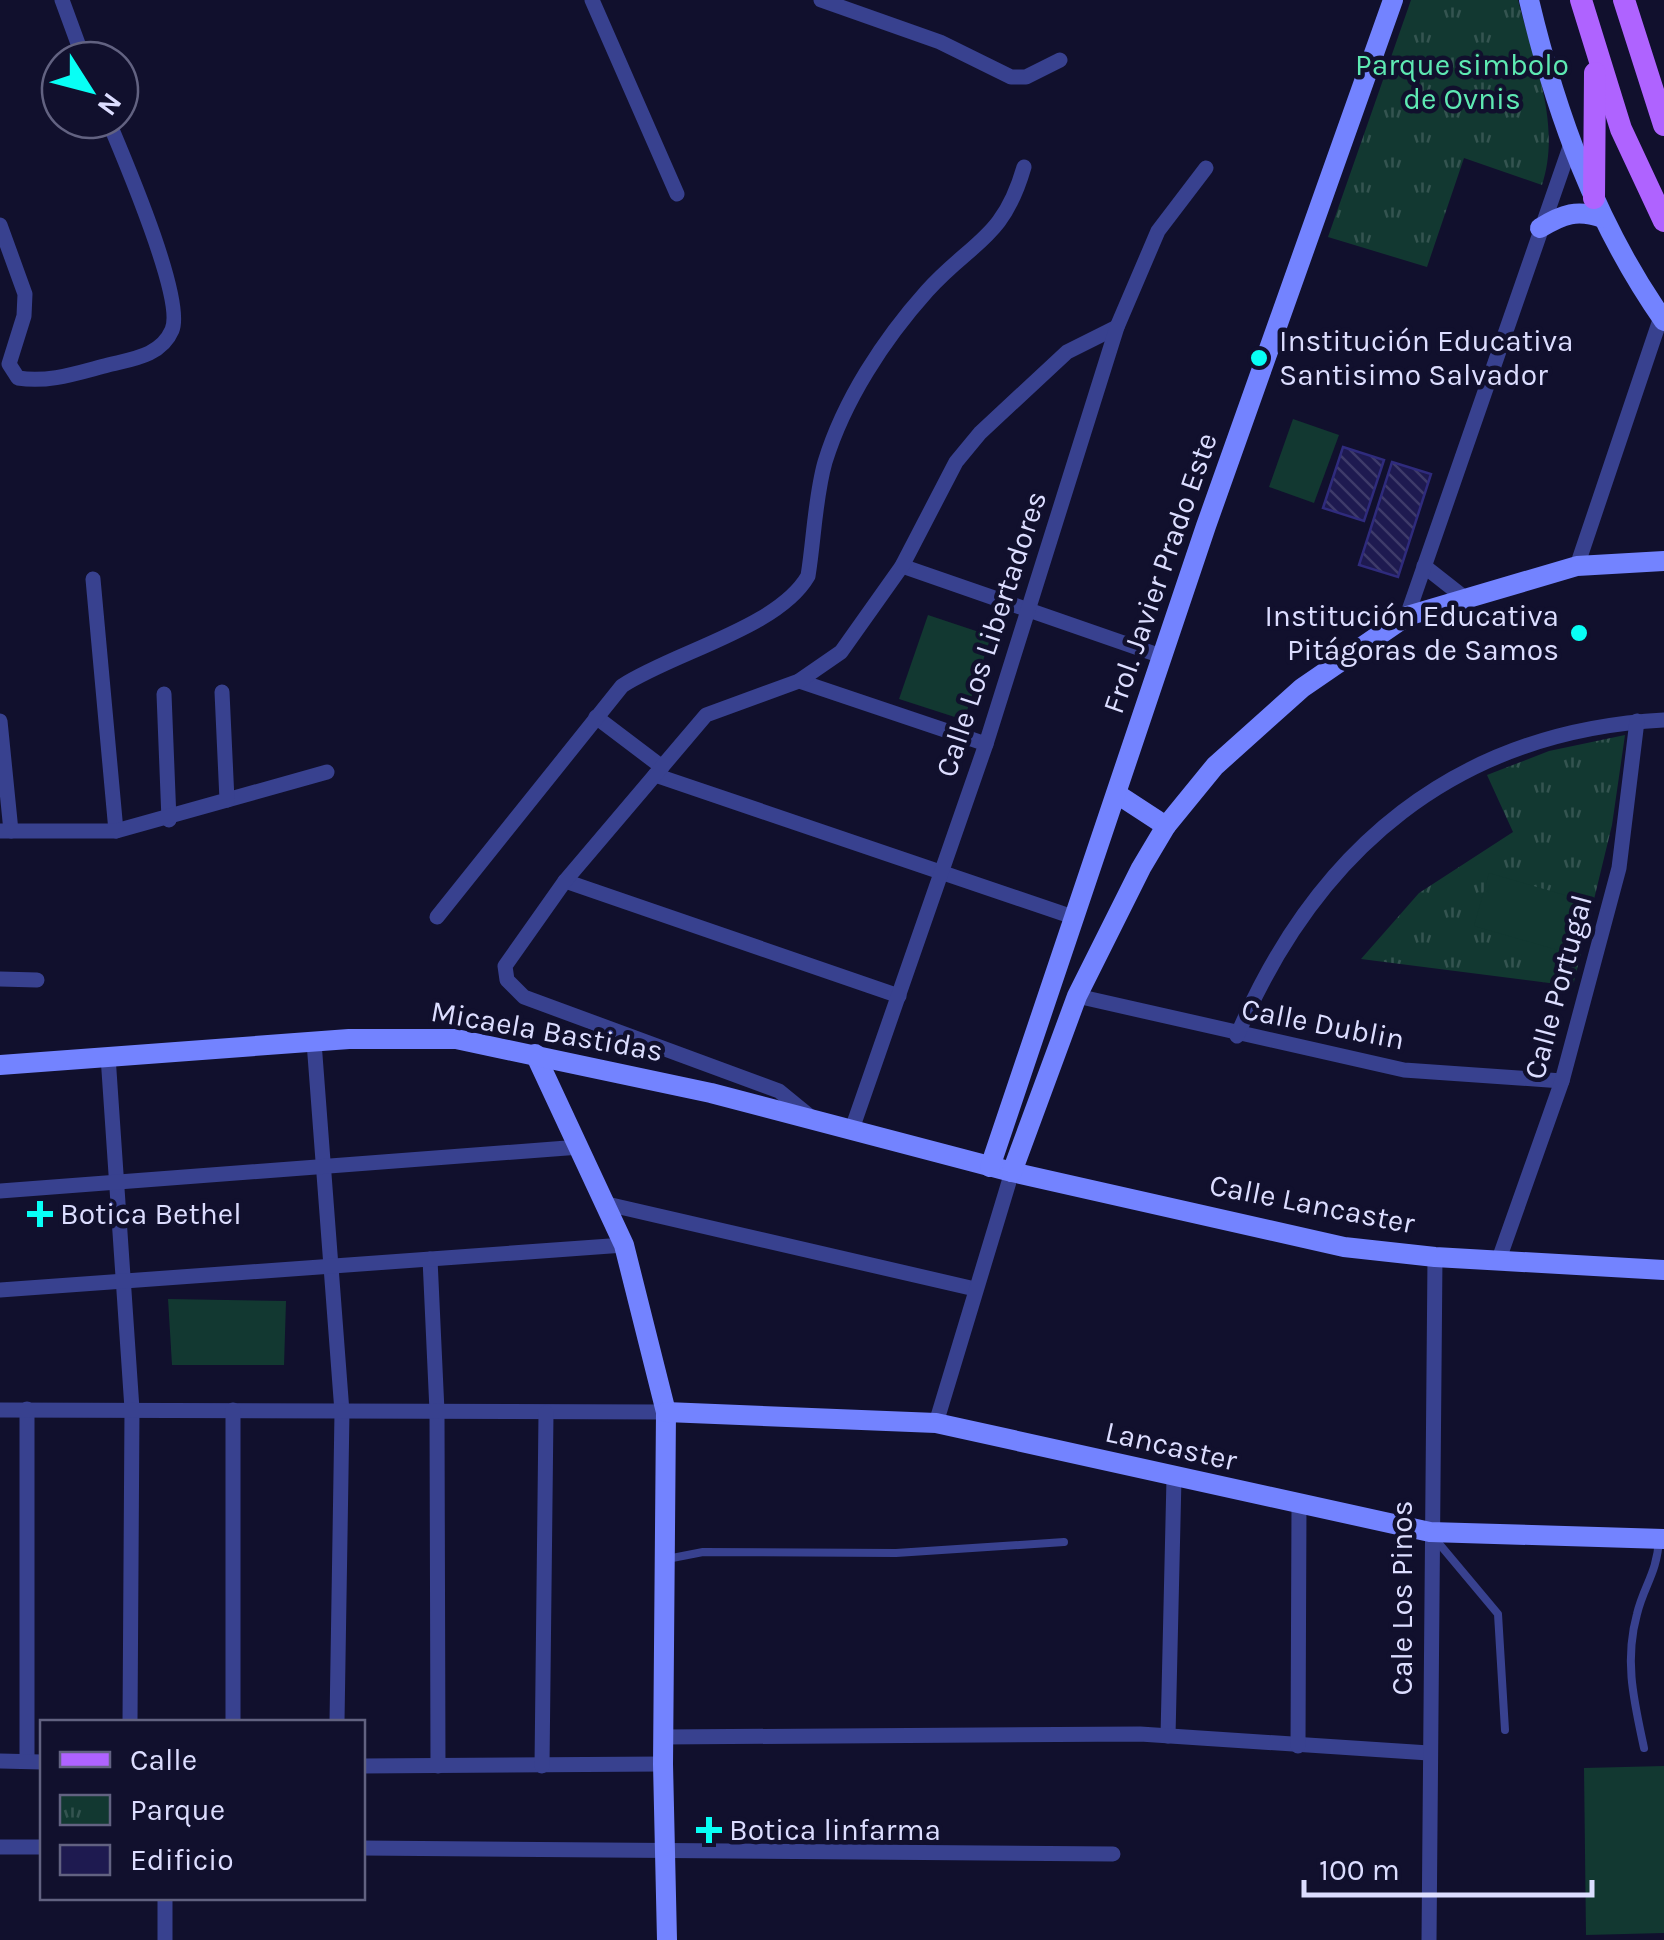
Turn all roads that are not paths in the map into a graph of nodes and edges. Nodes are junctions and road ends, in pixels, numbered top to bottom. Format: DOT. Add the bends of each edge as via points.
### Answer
graph roads {
  1 [pos="62,0"];
  2 [pos="592,0"];
  3 [pos="820,0"];
  4 [pos="1393,0"];
  5 [pos="1529,0"];
  6 [pos="1582,0"];
  7 [pos="1624,0"];
  8 [pos="77,40"];
  9 [pos="1596,55"];
  10 [pos="1060,60"];
  11 [pos="1664,126"];
  12 [pos="116,140"];
  13 [pos="1571,144"];
  14 [pos="1024,167"];
  15 [pos="1206,168"];
  16 [pos="677,194"];
  17 [pos="1599,208"];
  18 [pos="1664,220"];
  19 [pos="0,224"];
  20 [pos="1540,228"];
  21 [pos="1662,319"];
  22 [pos="1117,326"];
  23 [pos="1664,561"];
  24 [pos="902,566"];
  25 [pos="1424,566"];
  26 [pos="1577,566"];
  27 [pos="93,579"];
  28 [pos="1466,599"];
  29 [pos="1028,614"];
  30 [pos="1407,616"];
  31 [pos="1164,658"];
  32 [pos="799,681"];
  33 [pos="222,692"];
  34 [pos="164,694"];
  35 [pos="596,717"];
  36 [pos="1664,720"];
  37 [pos="0,721"];
  38 [pos="1638,721"];
  39 [pos="986,744"];
  40 [pos="659,771"];
  41 [pos="327,772"];
  42 [pos="1117,794"];
  43 [pos="228,800"];
  44 [pos="169,820"];
  45 [pos="1166,826"];
  46 [pos="6,831"];
  47 [pos="116,832"];
  48 [pos="942,875"];
  49 [pos="565,881"];
  50 [pos="437,916"];
  51 [pos="1076,918"];
  52 [pos="0,979"];
  53 [pos="37,980"];
  54 [pos="899,996"];
  55 [pos="1077,996"];
  56 [pos="1237,1036"];
  57 [pos="314,1042"];
  58 [pos="535,1054"];
  59 [pos="108,1056"];
  60 [pos="0,1065"];
  61 [pos="1562,1081"];
  62 [pos="813,1119"];
  63 [pos="852,1130"];
  64 [pos="580,1146"];
  65 [pos="322,1164"];
  66 [pos="990,1167"];
  67 [pos="1012,1172"];
  68 [pos="113,1184"];
  69 [pos="0,1191"];
  70 [pos="607,1204"];
  71 [pos="624,1246"];
  72 [pos="1436,1257"];
  73 [pos="430,1259"];
  74 [pos="1500,1259"];
  75 [pos="329,1266"];
  76 [pos="1664,1270"];
  77 [pos="123,1282"];
  78 [pos="975,1289"];
  79 [pos="0,1290"];
  80 [pos="27,1409"];
  81 [pos="132,1409"];
  82 [pos="0,1410"];
  83 [pos="233,1410"];
  84 [pos="437,1411"];
  85 [pos="342,1412"];
  86 [pos="666,1412"];
  87 [pos="546,1413"];
  88 [pos="936,1422"];
  89 [pos="1174,1478"];
  90 [pos="1299,1506"];
  91 [pos="1430,1532"];
  92 [pos="1662,1539"];
  93 [pos="1064,1542"];
  94 [pos="662,1560"];
  95 [pos="130,1720"];
  96 [pos="234,1720"];
  97 [pos="337,1720"];
  98 [pos="1505,1730"];
  99 [pos="1168,1736"];
  100 [pos="663,1737"];
  101 [pos="1298,1746"];
  102 [pos="1644,1748"];
  103 [pos="1429,1752"];
  104 [pos="0,1760"];
  105 [pos="35,1761"];
  106 [pos="663,1764"];
  107 [pos="365,1766"];
  108 [pos="438,1766"];
  109 [pos="542,1766"];
  110 [pos="0,1847"];
  111 [pos="40,1847"];
  112 [pos="365,1848"];
  113 [pos="666,1848"];
  114 [pos="1113,1854"];
  115 [pos="165,1900"];
  116 [pos="165,1940"];
  117 [pos="667,1940"];
  118 [pos="1429,1940"];
  1 -- 8 [label="street"];
  2 -- 16 [label="street"];
  3 -- 10 [label="street" via="940,42 1010,77 1026,78"];
  4 -- 31 [label="street, Frol. Javier Prado Este"];
  5 -- 13 [label="street"];
  6 -- 9 [label="main road"];
  7 -- 11 [label="main road"];
  9 -- 17 [label="main road"];
  9 -- 18 [label="main road" via="1628,147"];
  12 -- 19 [label="street" via="175,311 172,331 150,355 41,382 18,378 9,364 25,294"];
  13 -- 17 [label="street"];
  13 -- 20 [label="street"];
  14 -- 35 [label="street" via="1014,200 989,238 929,288 851,400 824,464 801,589 727,636 658,663 622,686"];
  15 -- 22 [label="street, Calle Los Libertadores" via="1158,231"];
  17 -- 20 [label="street" via="1564,214"];
  17 -- 21 [label="street"];
  20 -- 25 [label="street"];
  21 -- 26 [label="street"];
  22 -- 24 [label="street" via="1068,352 980,433 956,462"];
  22 -- 29 [label="street, Calle Los Libertadores"];
  23 -- 26 [label="street"];
  24 -- 29 [label="street"];
  24 -- 32 [label="street" via="841,652"];
  25 -- 28 [label="street"];
  25 -- 30 [label="street"];
  26 -- 28 [label="street"];
  27 -- 47 [label="street"];
  28 -- 30 [label="street"];
  29 -- 31 [label="street"];
  29 -- 39 [label="street, Calle Los Libertadores"];
  30 -- 45 [label="street" via="1302,688 1216,766"];
  31 -- 42 [label="street, Frol. Javier Prado Este"];
  32 -- 39 [label="street"];
  32 -- 40 [label="street" via="706,715"];
  33 -- 43 [label="street"];
  34 -- 44 [label="street"];
  35 -- 40 [label="street"];
  35 -- 50 [label="street"];
  36 -- 38 [label="street"];
  37 -- 46 [label="street"];
  38 -- 56 [label="street" via="1522,746 1474,765 1384,825 1327,880 1292,926"];
  38 -- 61 [label="street, Calle Portugal" via="1619,868"];
  39 -- 48 [label="street, Calle Los Libertadores"];
  40 -- 48 [label="street"];
  40 -- 49 [label="street"];
  41 -- 43 [label="street"];
  42 -- 45 [label="street"];
  42 -- 51 [label="street, Frol. Javier Prado Este"];
  43 -- 44 [label="street"];
  44 -- 47 [label="street"];
  45 -- 55 [label="street"];
  46 -- 47 [label="street"];
  48 -- 51 [label="street"];
  48 -- 54 [label="street, Calle Los Libertadores"];
  49 -- 54 [label="street"];
  49 -- 62 [label="street" via="505,966 513,989 779,1090"];
  51 -- 66 [label="street, Frol. Javier Prado Este"];
  52 -- 53 [label="street"];
  54 -- 63 [label="street, Calle Los Libertadores"];
  55 -- 56 [label="street, Calle Dublin"];
  55 -- 67 [label="street"];
  56 -- 61 [label="street, Calle Dublin" via="1404,1070"];
  57 -- 58 [label="street, Micaela Bastidas" via="431,1037"];
  57 -- 59 [label="street, Micaela Bastidas"];
  57 -- 65 [label="street"];
  58 -- 62 [label="street, Micaela Bastidas"];
  58 -- 64 [label="street"];
  59 -- 60 [label="street, Micaela Bastidas"];
  59 -- 68 [label="street"];
  61 -- 74 [label="street, Calle Portugal"];
  62 -- 63 [label="street, Micaela Bastidas"];
  63 -- 66 [label="street, Micaela Bastidas"];
  64 -- 65 [label="street"];
  64 -- 70 [label="street"];
  65 -- 68 [label="street"];
  65 -- 75 [label="street"];
  66 -- 67 [label="street, Micaela Bastidas"];
  67 -- 72 [label="street, Calle Lancaster" via="1344,1247"];
  67 -- 78 [label="street"];
  68 -- 69 [label="street"];
  68 -- 77 [label="street"];
  70 -- 71 [label="street"];
  70 -- 78 [label="street"];
  71 -- 73 [label="street"];
  71 -- 86 [label="street"];
  72 -- 74 [label="street, Calle Lancaster"];
  72 -- 91 [label="street, Cale Los Pinos"];
  73 -- 75 [label="street"];
  73 -- 84 [label="street"];
  74 -- 76 [label="street, Calle Lancaster"];
  75 -- 77 [label="street"];
  75 -- 85 [label="street"];
  77 -- 79 [label="street"];
  77 -- 81 [label="street"];
  78 -- 88 [label="street"];
  80 -- 81 [label="street"];
  80 -- 82 [label="street"];
  80 -- 105 [label="street"];
  81 -- 83 [label="street"];
  81 -- 95 [label="street"];
  83 -- 85 [label="street"];
  83 -- 96 [label="street"];
  84 -- 85 [label="street"];
  84 -- 87 [label="street"];
  84 -- 108 [label="street"];
  85 -- 97 [label="street"];
  86 -- 87 [label="street"];
  86 -- 88 [label="street, Lancaster"];
  86 -- 94 [label="street"];
  87 -- 109 [label="street"];
  88 -- 89 [label="street, Lancaster"];
  89 -- 90 [label="street, Lancaster"];
  89 -- 99 [label="street"];
  90 -- 91 [label="street, Lancaster"];
  90 -- 101 [label="street"];
  91 -- 92 [label="street, Lancaster"];
  91 -- 98 [label="lane" via="1498,1614"];
  91 -- 103 [label="street, Cale Los Pinos"];
  92 -- 102 [label="lane" via="1628,1657"];
  93 -- 94 [label="lane" via="896,1553 704,1552"];
  94 -- 100 [label="street"];
  99 -- 100 [label="street"];
  99 -- 101 [label="street"];
  100 -- 106 [label="street"];
  101 -- 103 [label="street"];
  103 -- 118 [label="street, Cale Los Pinos"];
  104 -- 105 [label="street"];
  106 -- 109 [label="street"];
  106 -- 113 [label="street"];
  107 -- 108 [label="street"];
  108 -- 109 [label="street"];
  110 -- 111 [label="street"];
  112 -- 113 [label="street"];
  113 -- 114 [label="street"];
  113 -- 117 [label="street"];
  115 -- 116 [label="street"];
}
